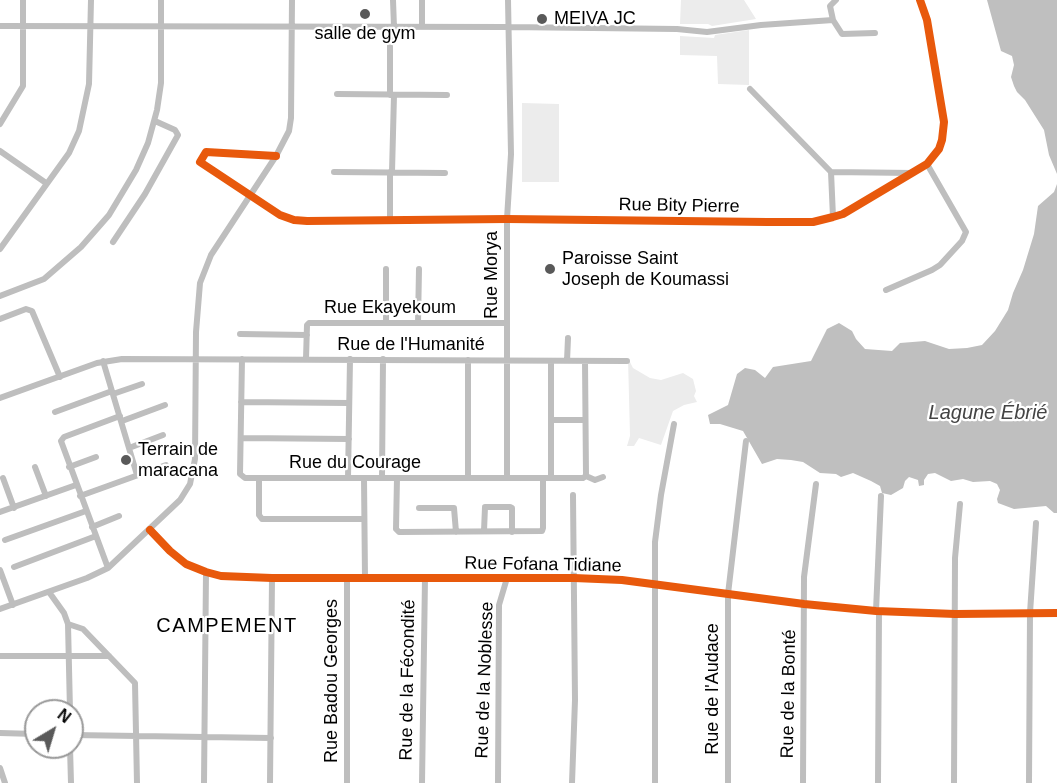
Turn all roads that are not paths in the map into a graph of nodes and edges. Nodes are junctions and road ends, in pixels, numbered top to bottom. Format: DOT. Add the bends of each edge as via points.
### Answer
graph roads {
  1 [pos="23,0"];
  2 [pos="92,0"];
  3 [pos="161,0"];
  4 [pos="292,0"];
  5 [pos="393,0"];
  6 [pos="422,0"];
  7 [pos="508,0"];
  8 [pos="836,0"];
  9 [pos="920,0"];
  10 [pos="833,20"];
  11 [pos="0,26"];
  12 [pos="22,26"];
  13 [pos="91,27"];
  14 [pos="161,27"];
  15 [pos="422,27"];
  16 [pos="508,27"];
  17 [pos="292,28"];
  18 [pos="392,28"];
  19 [pos="875,33"];
  20 [pos="750,89"];
  21 [pos="337,94"];
  22 [pos="392,95"];
  23 [pos="447,95"];
  24 [pos="155,121"];
  25 [pos="0,124"];
  26 [pos="0,151"];
  27 [pos="276,156"];
  28 [pos="927,164"];
  29 [pos="334,171"];
  30 [pos="391,172"];
  31 [pos="831,172"];
  32 [pos="445,173"];
  33 [pos="914,173"];
  34 [pos="46,183"];
  35 [pos="250,196"];
  36 [pos="833,217"];
  37 [pos="507,219"];
  38 [pos="390,220"];
  39 [pos="113,242"];
  40 [pos="0,249"];
  41 [pos="386,268"];
  42 [pos="419,270"];
  43 [pos="886,290"];
  44 [pos="0,296"];
  45 [pos="0,319"];
  46 [pos="386,322"];
  47 [pos="418,323"];
  48 [pos="507,323"];
  49 [pos="240,334"];
  50 [pos="307,334"];
  51 [pos="568,338"];
  52 [pos="195,358"];
  53 [pos="242,358"];
  54 [pos="306,359"];
  55 [pos="350,359"];
  56 [pos="382,359"];
  57 [pos="468,360"];
  58 [pos="507,360"];
  59 [pos="551,361"];
  60 [pos="567,361"];
  61 [pos="585,361"];
  62 [pos="627,361"];
  63 [pos="103,362"];
  64 [pos="60,377"];
  65 [pos="142,384"];
  66 [pos="112,393"];
  67 [pos="0,398"];
  68 [pos="241,402"];
  69 [pos="349,403"];
  70 [pos="165,405"];
  71 [pos="55,412"];
  72 [pos="121,418"];
  73 [pos="551,420"];
  74 [pos="585,420"];
  75 [pos="674,424"];
  76 [pos="163,435"];
  77 [pos="241,438"];
  78 [pos="349,439"];
  79 [pos="746,441"];
  80 [pos="129,448"];
  81 [pos="96,457"];
  82 [pos="166,465"];
  83 [pos="35,467"];
  84 [pos="69,467"];
  85 [pos="137,475"];
  86 [pos="585,476"];
  87 [pos="603,477"];
  88 [pos="3,478"];
  89 [pos="259,478"];
  90 [pos="348,478"];
  91 [pos="364,478"];
  92 [pos="382,478"];
  93 [pos="396,478"];
  94 [pos="468,478"];
  95 [pos="507,478"];
  96 [pos="543,478"];
  97 [pos="551,478"];
  98 [pos="816,484"];
  99 [pos="76,485"];
  100 [pos="80,495"];
  101 [pos="573,495"];
  102 [pos="46,496"];
  103 [pos="881,496"];
  104 [pos="960,504"];
  105 [pos="14,508"];
  106 [pos="419,508"];
  107 [pos="86,511"];
  108 [pos="0,513"];
  109 [pos="119,516"];
  110 [pos="364,519"];
  111 [pos="1036,523"];
  112 [pos="92,527"];
  113 [pos="150,530"];
  114 [pos="484,531"];
  115 [pos="456,532"];
  116 [pos="512,532"];
  117 [pos="96,536"];
  118 [pos="5,540"];
  119 [pos="14,567"];
  120 [pos="108,568"];
  121 [pos="0,570"];
  122 [pos="206,572"];
  123 [pos="272,578"];
  124 [pos="347,578"];
  125 [pos="365,578"];
  126 [pos="425,578"];
  127 [pos="507,578"];
  128 [pos="573,578"];
  129 [pos="654,583"];
  130 [pos="49,592"];
  131 [pos="728,594"];
  132 [pos="804,604"];
  133 [pos="13,605"];
  134 [pos="0,609"];
  135 [pos="878,611"];
  136 [pos="1030,613"];
  137 [pos="1057,613"];
  138 [pos="955,614"];
  139 [pos="68,624"];
  140 [pos="0,656"];
  141 [pos="70,656"];
  142 [pos="109,656"];
  143 [pos="69,699"];
  144 [pos="0,733"];
  145 [pos="24,734"];
  146 [pos="84,735"];
  147 [pos="136,737"];
  148 [pos="205,737"];
  149 [pos="271,738"];
  150 [pos="70,759"];
  151 [pos="0,768"];
  152 [pos="5,783"];
  153 [pos="71,783"];
  154 [pos="137,783"];
  155 [pos="204,783"];
  156 [pos="270,783"];
  157 [pos="347,783"];
  158 [pos="422,783"];
  159 [pos="498,783"];
  160 [pos="572,783"];
  161 [pos="655,783"];
  162 [pos="728,783"];
  163 [pos="803,783"];
  164 [pos="878,783"];
  165 [pos="954,783"];
  166 [pos="1029,783"];
  1 -- 12 [label="street"];
  2 -- 13 [label="street"];
  3 -- 14 [label="street"];
  4 -- 17 [label="street"];
  5 -- 18 [label="street"];
  6 -- 15 [label="street"];
  7 -- 16 [label="street, Rue Morya"];
  8 -- 10 [label="street" via="830,6"];
  9 -- 28 [label="street, Rue Bity Pierre" via="927,20 944,128 939,149"];
  10 -- 16 [label="street" via="707,32"];
  10 -- 19 [label="street" via="842,33"];
  11 -- 12 [label="street"];
  12 -- 13 [label="street"];
  12 -- 25 [label="street" via="23,86"];
  13 -- 14 [label="street"];
  13 -- 34 [label="street" via="89,84 79,131 69,153"];
  14 -- 17 [label="street"];
  14 -- 24 [label="street" via="161,83"];
  15 -- 16 [label="street"];
  15 -- 18 [label="street"];
  16 -- 37 [label="street, Rue Morya" via="511,154"];
  17 -- 18 [label="street"];
  17 -- 27 [label="street" via="291,118"];
  18 -- 22 [label="street"];
  20 -- 31 [label="street"];
  21 -- 22 [label="street"];
  22 -- 23 [label="street"];
  22 -- 30 [label="street"];
  24 -- 39 [label="street" via="178,135"];
  24 -- 44 [label="street" via="136,171 109,215 81,247 44,279"];
  26 -- 34 [label="street"];
  27 -- 35 [label="street"];
  27 -- 35 [label="street, Rue Bity Pierre" via="206,152 202,164"];
  28 -- 33 [label="street, Rue Bity Pierre"];
  28 -- 43 [label="street" via="966,232 940,265"];
  29 -- 30 [label="street"];
  30 -- 32 [label="street"];
  30 -- 38 [label="street"];
  31 -- 33 [label="street"];
  31 -- 36 [label="street"];
  33 -- 36 [label="street, Rue Bity Pierre"];
  34 -- 40 [label="street"];
  35 -- 38 [label="street, Rue Bity Pierre" via="294,220"];
  35 -- 52 [label="street" via="202,274"];
  36 -- 37 [label="street, Rue Bity Pierre" via="813,222"];
  37 -- 38 [label="street, Rue Bity Pierre"];
  37 -- 48 [label="street, Rue Morya"];
  41 -- 46 [label="street"];
  42 -- 47 [label="street"];
  45 -- 64 [label="street" via="26,309 32,311"];
  46 -- 47 [label="street, Rue Ekayekoum"];
  46 -- 50 [label="street, Rue Ekayekoum" via="309,323"];
  47 -- 48 [label="street, Rue Ekayekoum"];
  48 -- 58 [label="street, Rue Morya"];
  49 -- 50 [label="street"];
  50 -- 54 [label="street, Rue Ekayekoum"];
  51 -- 60 [label="street"];
  52 -- 53 [label="street, Rue de l'Humanité"];
  52 -- 63 [label="street, Rue de l'Humanité"];
  52 -- 113 [label="street" via="193,476 180,500"];
  53 -- 54 [label="street, Rue de l'Humanité"];
  53 -- 68 [label="street"];
  54 -- 55 [label="street, Rue de l'Humanité"];
  55 -- 56 [label="street, Rue de l'Humanité"];
  55 -- 69 [label="street"];
  56 -- 57 [label="street, Rue de l'Humanité"];
  56 -- 92 [label="street"];
  57 -- 58 [label="street, Rue de l'Humanité"];
  57 -- 94 [label="street"];
  58 -- 59 [label="street, Rue de l'Humanité"];
  58 -- 95 [label="street, Rue Morya"];
  59 -- 60 [label="street, Rue de l'Humanité"];
  59 -- 73 [label="street"];
  60 -- 61 [label="street, Rue de l'Humanité"];
  61 -- 62 [label="street, Rue de l'Humanité"];
  61 -- 74 [label="street"];
  63 -- 64 [label="street, Rue de l'Humanité"];
  63 -- 66 [label="street"];
  64 -- 67 [label="street, Rue de l'Humanité"];
  65 -- 66 [label="street"];
  66 -- 71 [label="street"];
  66 -- 72 [label="street"];
  68 -- 69 [label="street"];
  68 -- 77 [label="street"];
  69 -- 78 [label="street"];
  70 -- 72 [label="street"];
  72 -- 80 [label="street"];
  72 -- 84 [label="street" via="64,437 61,441"];
  73 -- 74 [label="street"];
  73 -- 97 [label="street"];
  74 -- 86 [label="street"];
  75 -- 129 [label="street" via="659,507"];
  76 -- 80 [label="street"];
  77 -- 78 [label="street"];
  77 -- 89 [label="street" via="240,474"];
  78 -- 90 [label="street"];
  79 -- 131 [label="street, Rue de l'Audace"];
  80 -- 85 [label="street"];
  81 -- 84 [label="street"];
  82 -- 85 [label="street"];
  83 -- 102 [label="street"];
  84 -- 99 [label="street"];
  85 -- 100 [label="street"];
  86 -- 87 [label="street, Rue du Courage" via="595,480"];
  86 -- 97 [label="street, Rue du Courage"];
  88 -- 105 [label="street"];
  89 -- 90 [label="street, Rue du Courage"];
  89 -- 110 [label="street" via="262,519"];
  90 -- 91 [label="street, Rue du Courage"];
  91 -- 92 [label="street, Rue du Courage"];
  91 -- 110 [label="street"];
  92 -- 93 [label="street, Rue du Courage"];
  93 -- 94 [label="street, Rue du Courage"];
  93 -- 115 [label="street" via="397,531"];
  94 -- 95 [label="street, Rue du Courage"];
  95 -- 96 [label="street, Rue du Courage"];
  96 -- 97 [label="street, Rue du Courage"];
  96 -- 116 [label="street" via="543,530"];
  98 -- 132 [label="street, Rue de la Bonté" via="804,571"];
  99 -- 100 [label="street"];
  99 -- 102 [label="street"];
  100 -- 107 [label="street"];
  101 -- 128 [label="street"];
  102 -- 105 [label="street"];
  103 -- 135 [label="street"];
  104 -- 138 [label="street"];
  105 -- 108 [label="street"];
  106 -- 115 [label="street" via="454,508"];
  107 -- 112 [label="street"];
  107 -- 118 [label="street"];
  109 -- 112 [label="street"];
  110 -- 125 [label="street"];
  111 -- 136 [label="street"];
  112 -- 117 [label="street"];
  113 -- 120 [label="street"];
  113 -- 122 [label="street, Rue Fofana Tidiane" via="186,564"];
  114 -- 115 [label="street"];
  114 -- 116 [label="street"];
  114 -- 116 [label="street" via="485,507 510,507"];
  117 -- 119 [label="street"];
  117 -- 120 [label="street"];
  120 -- 130 [label="street"];
  121 -- 133 [label="street"];
  122 -- 123 [label="street, Rue Fofana Tidiane"];
  122 -- 148 [label="street"];
  123 -- 124 [label="street, Rue Fofana Tidiane"];
  123 -- 149 [label="street"];
  124 -- 125 [label="street, Rue Fofana Tidiane"];
  124 -- 157 [label="street, Rue Badou Georges"];
  125 -- 126 [label="street, Rue Fofana Tidiane"];
  126 -- 127 [label="street, Rue Fofana Tidiane"];
  126 -- 158 [label="street, Rue de la Fécondité"];
  127 -- 128 [label="street, Rue Fofana Tidiane"];
  127 -- 159 [label="street, Rue de la Noblesse" via="500,605"];
  128 -- 129 [label="street, Rue Fofana Tidiane"];
  128 -- 160 [label="street"];
  129 -- 131 [label="street, Rue Fofana Tidiane"];
  129 -- 161 [label="street"];
  130 -- 133 [label="street"];
  130 -- 139 [label="street"];
  131 -- 132 [label="street, Rue Fofana Tidiane"];
  131 -- 162 [label="street, Rue de l'Audace"];
  132 -- 135 [label="street, Rue Fofana Tidiane"];
  132 -- 163 [label="street, Rue de la Bonté"];
  133 -- 134 [label="street"];
  135 -- 138 [label="street, Rue Fofana Tidiane"];
  135 -- 164 [label="street"];
  136 -- 137 [label="street, Rue Fofana Tidiane"];
  136 -- 138 [label="street, Rue Fofana Tidiane"];
  136 -- 166 [label="street"];
  138 -- 165 [label="street"];
  139 -- 141 [label="street"];
  139 -- 142 [label="street" via="83,629"];
  140 -- 141 [label="street"];
  141 -- 142 [label="street"];
  141 -- 143 [label="street"];
  142 -- 147 [label="street" via="135,683"];
  144 -- 145 [label="street"];
  146 -- 147 [label="street"];
  147 -- 148 [label="street"];
  147 -- 154 [label="street"];
  148 -- 149 [label="street"];
  148 -- 155 [label="street"];
  149 -- 156 [label="street"];
  150 -- 153 [label="street"];
  151 -- 152 [label="street"];
}
